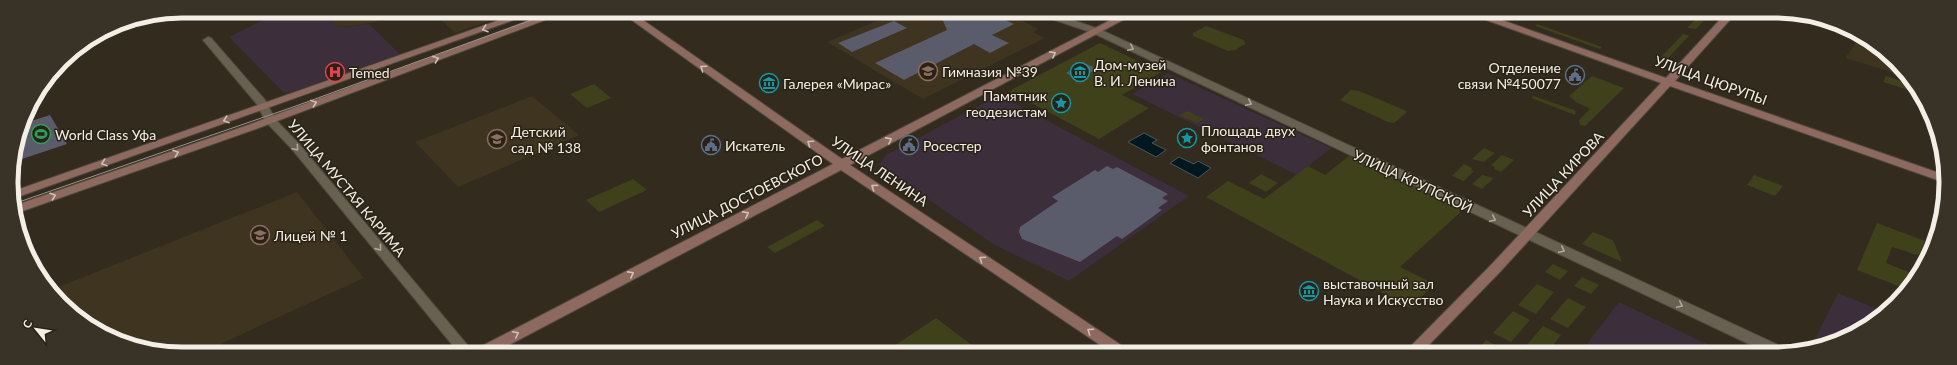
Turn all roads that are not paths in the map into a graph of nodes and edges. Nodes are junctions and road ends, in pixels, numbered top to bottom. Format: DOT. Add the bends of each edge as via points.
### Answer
graph roads {
  1 [pos="515,18"];
  2 [pos="546,18"];
  3 [pos="633,18"];
  4 [pos="1058,18"];
  5 [pos="1121,18"];
  6 [pos="1486,18"];
  7 [pos="1727,18"];
  8 [pos="1096,31"];
  9 [pos="208,40"];
  10 [pos="1667,81"];
  11 [pos="263,107"];
  12 [pos="270,120"];
  13 [pos="842,165"];
  14 [pos="1939,177"];
  15 [pos="18,194"];
  16 [pos="20,209"];
  17 [pos="1527,234"];
  18 [pos="462,347"];
  19 [pos="493,347"];
  20 [pos="1113,347"];
  21 [pos="1419,347"];
  22 [pos="1769,347"];
  1 -- 11 [label="street, one-way"];
  12 -- 2 [label="street, one-way"];
  13 -- 3 [label="street, УЛИЦА ЛЕНИНА, one-way"];
  4 -- 8 [label="street, УЛИЦА КРУПСКОЙ"];
  5 -- 8 [label="street, УЛИЦА ДОСТОЕВСКОГО"];
  6 -- 10 [label="street, УЛИЦА ЦЮРУПЫ"];
  7 -- 10 [label="street, УЛИЦА КИРОВА"];
  13 -- 8 [label="street, УЛИЦА ДОСТОЕВСКОГО, one-way"];
  8 -- 17 [label="street, УЛИЦА КРУПСКОЙ, one-way"];
  9 -- 11 [label="street, УЛИЦА МУСТАЯ КАРИМА"];
  10 -- 14 [label="street, УЛИЦА ЦЮРУПЫ"];
  10 -- 17 [label="street, УЛИЦА КИРОВА"];
  11 -- 12 [label="street, УЛИЦА МУСТАЯ КАРИМА"];
  11 -- 15 [label="street, one-way"];
  16 -- 12 [label="street, one-way"];
  12 -- 18 [label="street, УЛИЦА МУСТАЯ КАРИМА, one-way" via="295,146"];
  19 -- 13 [label="street, УЛИЦА ДОСТОЕВСКОГО, one-way"];
  20 -- 13 [label="street, УЛИЦА ЛЕНИНА, one-way"];
  17 -- 21 [label="street, УЛИЦА КИРОВА"];
  17 -- 22 [label="street, УЛИЦА КРУПСКОЙ, one-way"];
}
